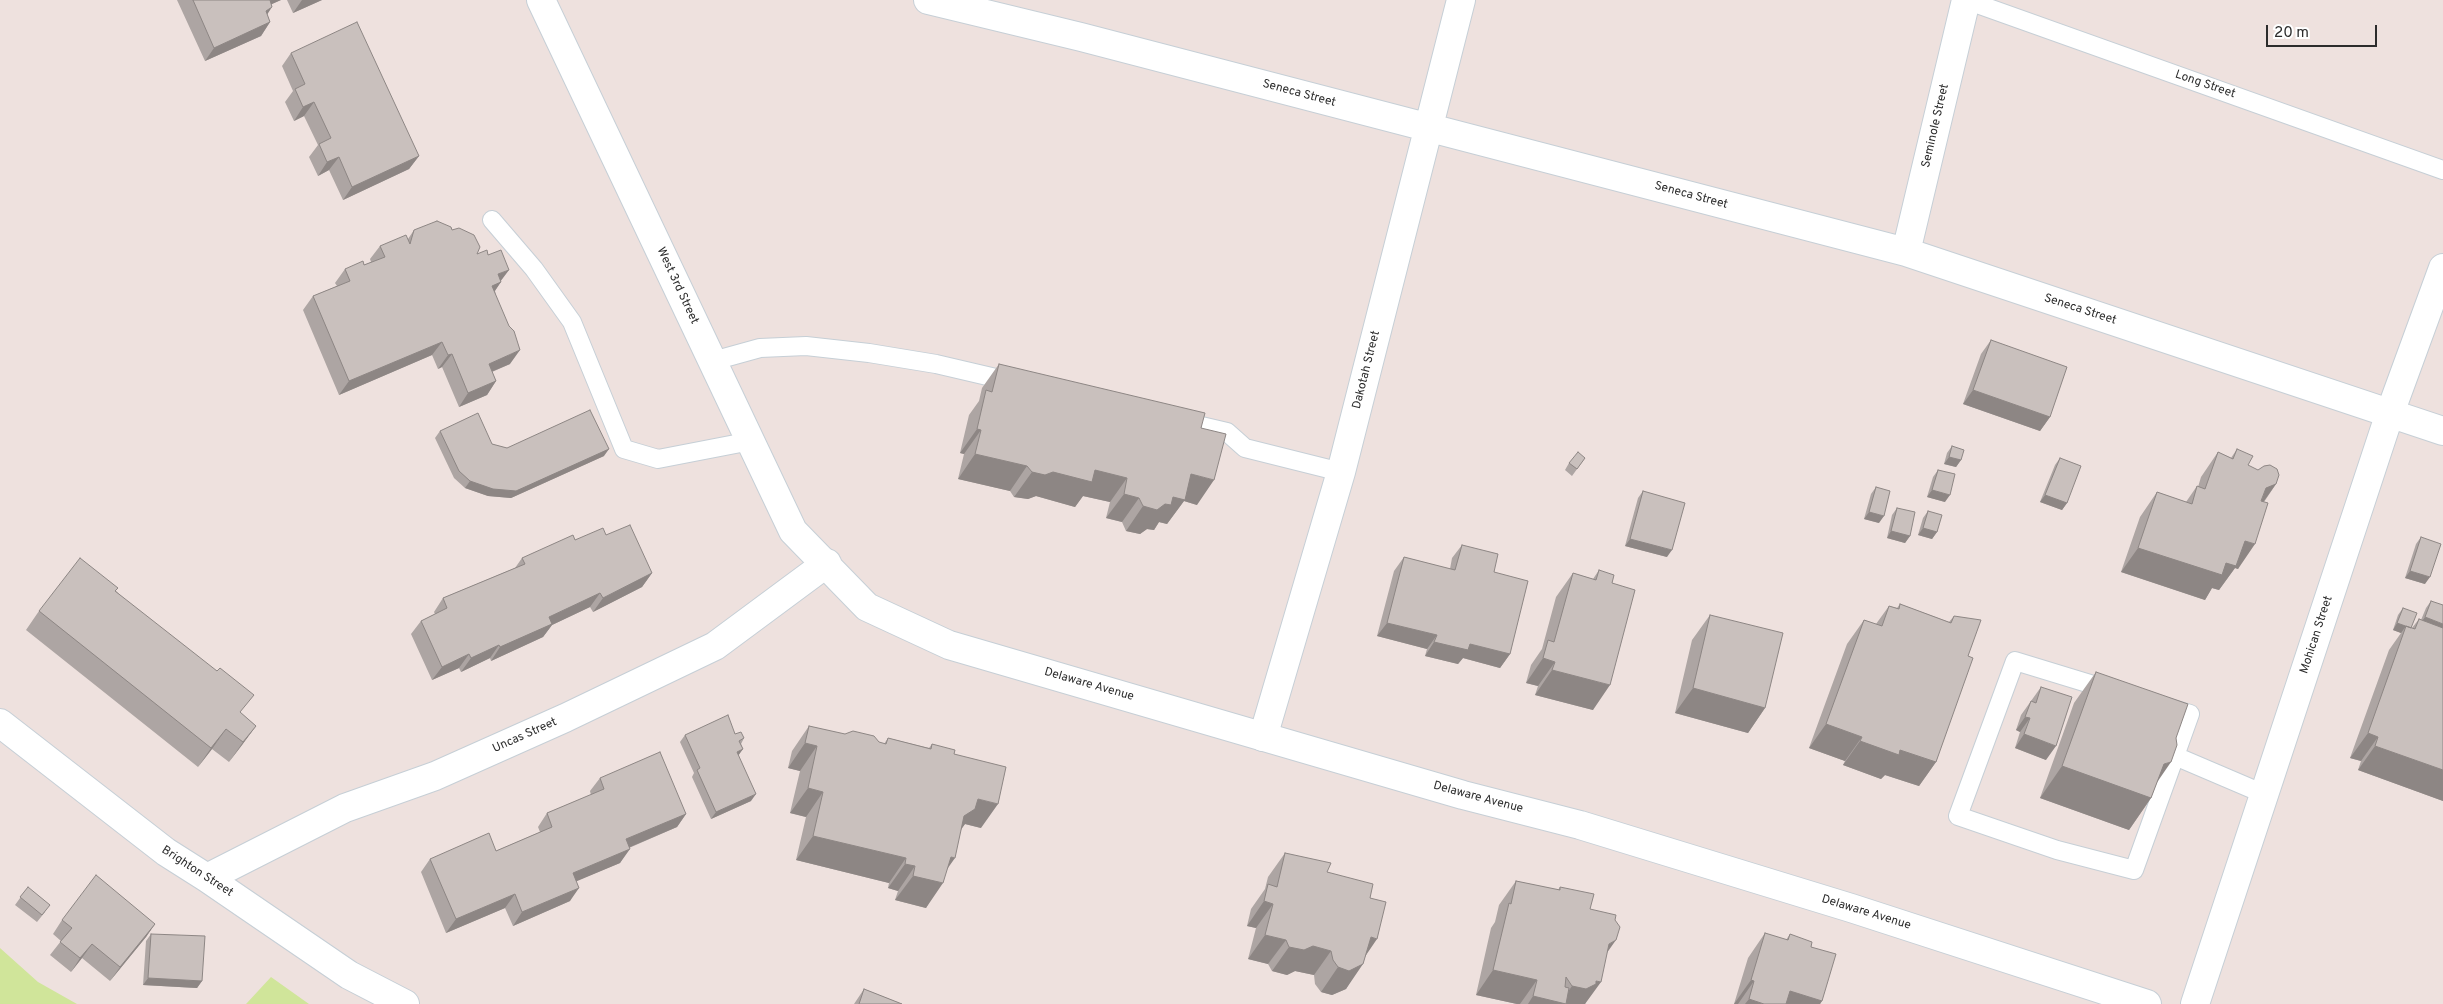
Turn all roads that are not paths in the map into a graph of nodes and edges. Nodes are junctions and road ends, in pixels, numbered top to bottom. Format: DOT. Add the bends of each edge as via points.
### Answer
graph roads {
  1 [pos="541,0"];
  2 [pos="928,0"];
  3 [pos="1461,0"];
  4 [pos="1966,0"];
  5 [pos="1428,128"];
  6 [pos="2443,170"];
  7 [pos="492,220"];
  8 [pos="1906,252"];
  9 [pos="2443,268"];
  10 [pos="713,361"];
  11 [pos="1033,386"];
  12 [pos="2390,413"];
  13 [pos="1159,416"];
  14 [pos="2443,431"];
  15 [pos="751,441"];
  16 [pos="1341,472"];
  17 [pos="826,563"];
  18 [pos="2126,695"];
  19 [pos="2144,700"];
  20 [pos="0,723"];
  21 [pos="1263,737"];
  22 [pos="2175,756"];
  23 [pos="2264,794"];
  24 [pos="207,878"];
  25 [pos="404,1004"];
  26 [pos="2147,1004"];
  27 [pos="2195,1004"];
  1 -- 10 [label="street, West 3rd Street"];
  2 -- 5 [label="street, Seneca Street"];
  3 -- 5 [label="street, Dakotah Street"];
  4 -- 6 [label="lane, Long Street"];
  4 -- 8 [label="street, Seminole Street"];
  5 -- 8 [label="street, Seneca Street"];
  5 -- 16 [label="street, Dakotah Street"];
  7 -- 15 [label="lane" via="534,269 572,322 624,449 658,459"];
  8 -- 12 [label="street, Seneca Street"];
  9 -- 12 [label="street, Mohican Street"];
  10 -- 11 [label="lane" via="760,348 806,346 936,364"];
  10 -- 15 [label="street, West 3rd Street"];
  12 -- 14 [label="street, Seneca Street"];
  12 -- 23 [label="street, Mohican Street"];
  13 -- 16 [label="lane" via="1227,432 1245,448"];
  15 -- 17 [label="street, West 3rd Street" via="793,531"];
  16 -- 21 [label="street, Dakotah Street"];
  17 -- 21 [label="street, Delaware Avenue" via="867,607 949,645"];
  17 -- 24 [label="street, Uncas Street" via="715,646 444,772 345,808"];
  18 -- 22 [label="lane" via="2014,661 1958,816 2057,850 2134,870"];
  19 -- 22 [label="lane" via="2190,714"];
  20 -- 24 [label="street, Brighton Street" via="166,852"];
  21 -- 26 [label="street, Delaware Avenue" via="1588,828 1851,908"];
  22 -- 23 [label="lane"];
  23 -- 27 [label="street, Mohican Street"];
  24 -- 25 [label="street, Brighton Street" via="349,975"];
}
